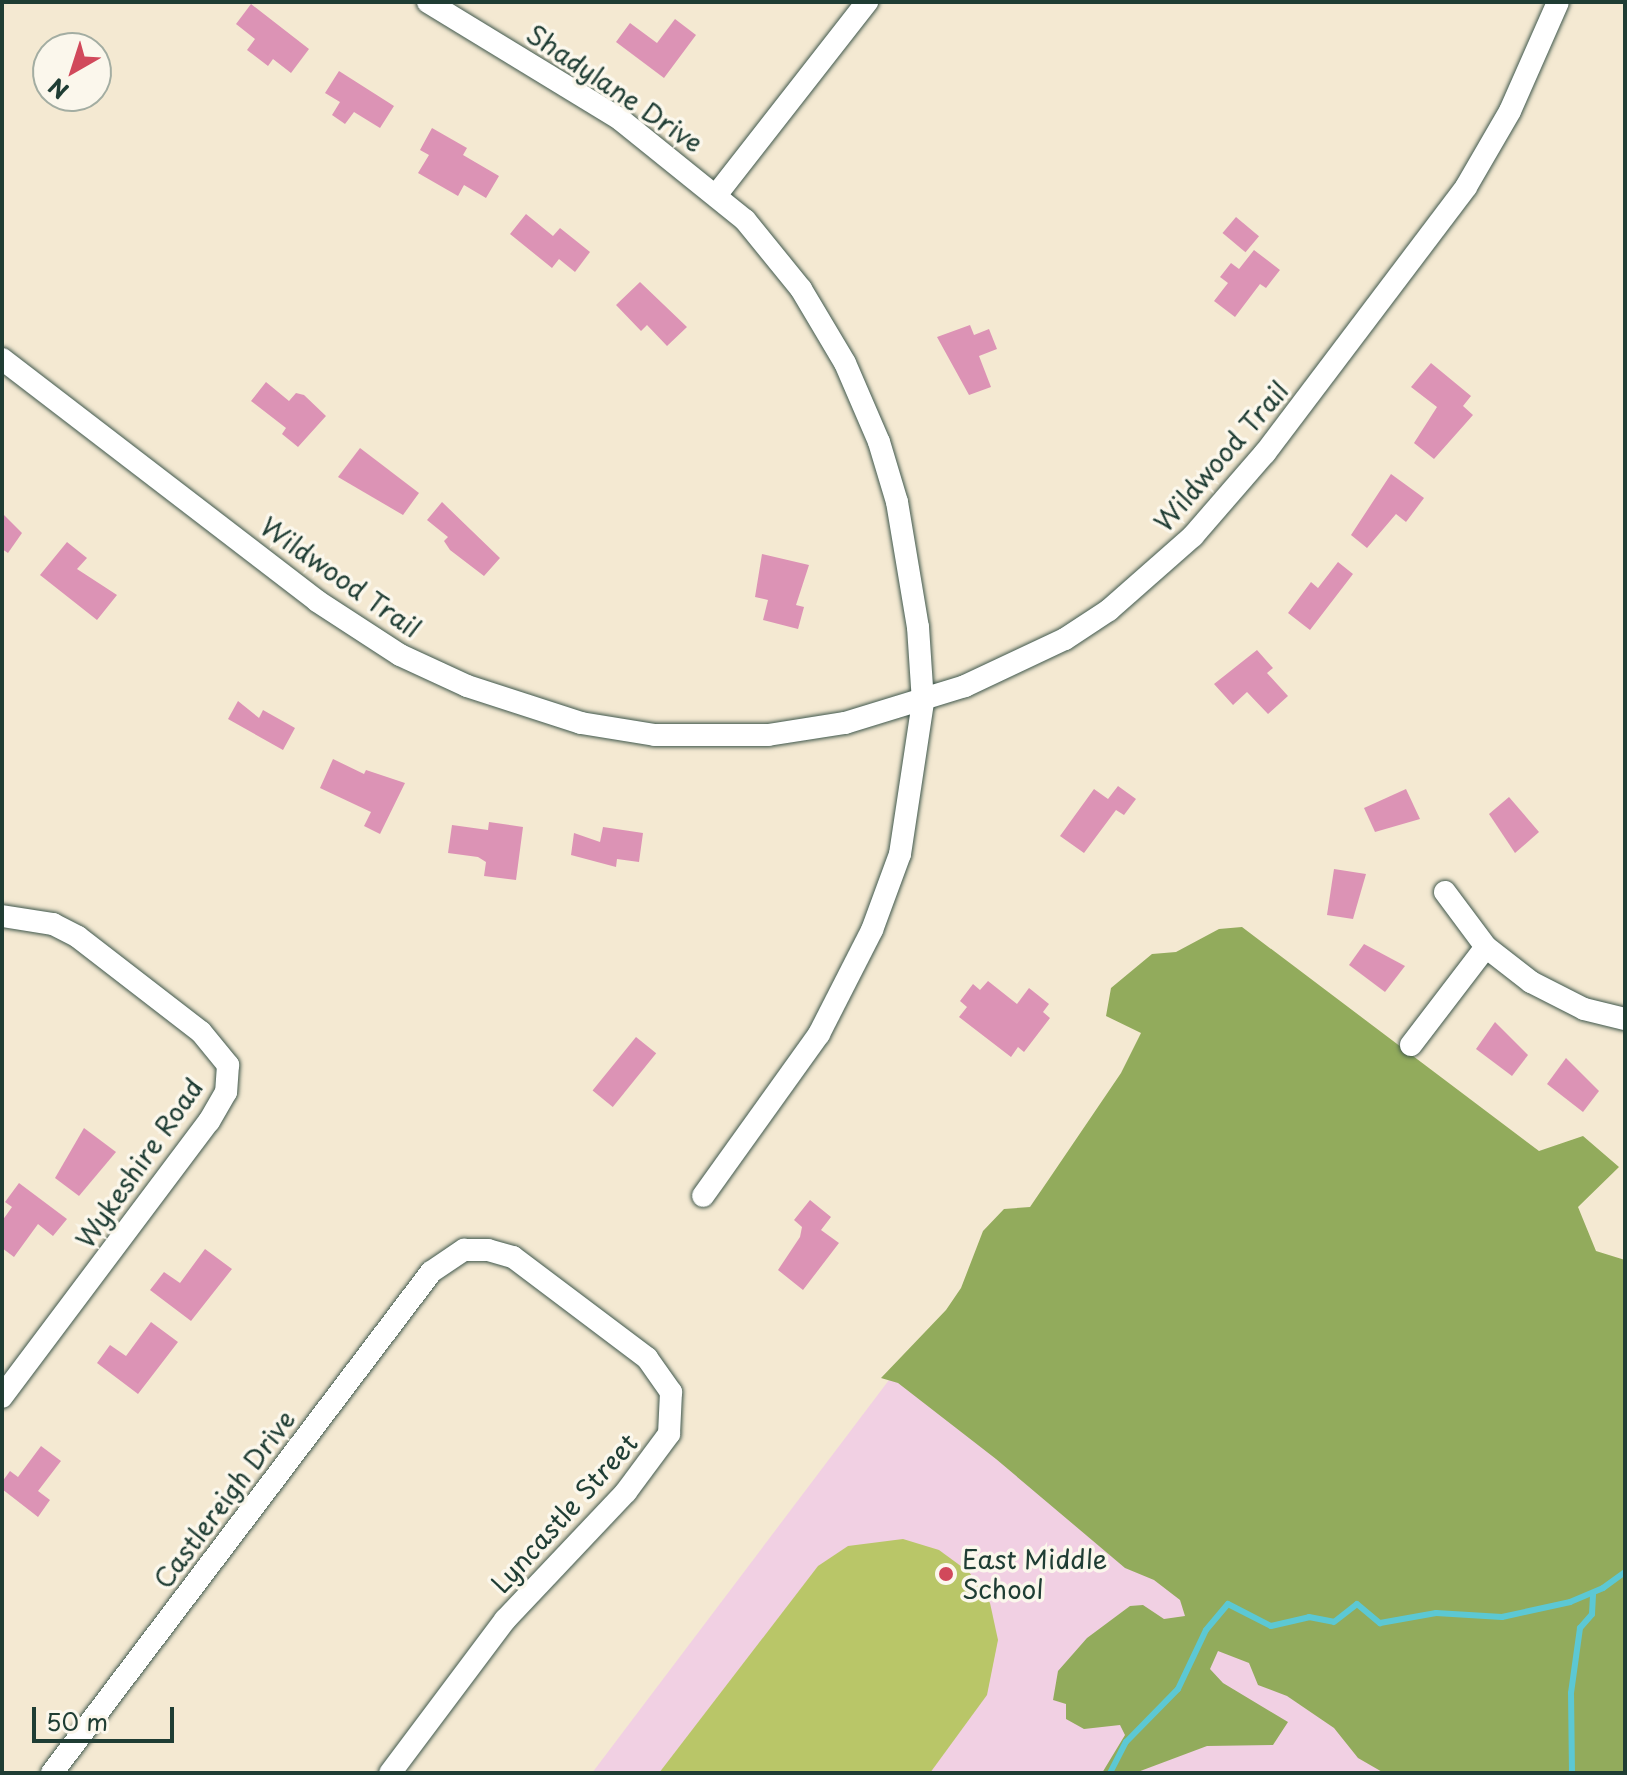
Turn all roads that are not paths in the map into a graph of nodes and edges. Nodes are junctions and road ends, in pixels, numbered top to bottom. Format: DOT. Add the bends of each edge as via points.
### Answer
graph roads {
  1 [pos="428,2"];
  2 [pos="867,2"];
  3 [pos="1558,2"];
  4 [pos="717,194"];
  5 [pos="2,359"];
  6 [pos="923,702"];
  7 [pos="1445,892"];
  8 [pos="2,916"];
  9 [pos="1486,947"];
  10 [pos="1625,1019"];
  11 [pos="1411,1045"];
  12 [pos="703,1196"];
  13 [pos="443,1260"];
  14 [pos="2,1397"];
  15 [pos="52,1773"];
  16 [pos="390,1773"];
  1 -- 4 [label="street, Shadylane Drive" via="621,120"];
  2 -- 4 [label="street"];
  3 -- 6 [label="street, Wildwood Trail" via="1510,111 1466,187 1217,511 1093,621 995,675"];
  4 -- 6 [label="street, Shadylane Drive" via="769,247 816,311 879,442 906,542"];
  5 -- 6 [label="street, Wildwood Trail" via="328,608 400,655 501,699 611,729 729,737 845,723"];
  6 -- 12 [label="street, Shadylane Drive" via="905,833 872,930 796,1071"];
  7 -- 9 [label="street"];
  8 -- 14 [label="street, Wykeshire Road" via="53,924 78,937 201,1032 228,1065 226,1092 209,1121"];
  9 -- 10 [label="street" via="1531,982 1584,1009"];
  9 -- 11 [label="street"];
  13 -- 15 [label="street, Castlereigh Drive"];
  13 -- 16 [label="street, Lyncastle Street" via="464,1250 513,1257 647,1358 671,1392 673,1415 655,1459 505,1620"];
}
